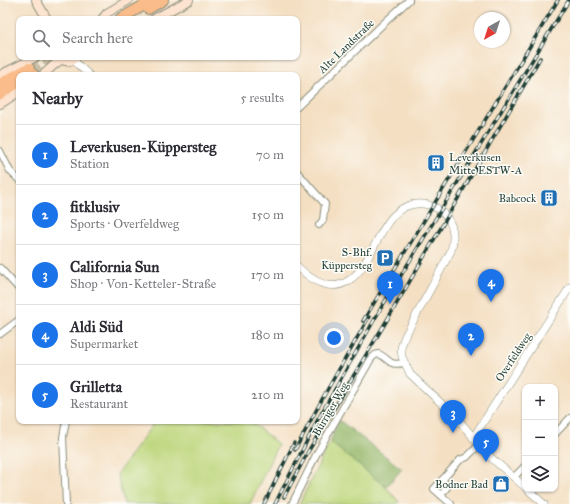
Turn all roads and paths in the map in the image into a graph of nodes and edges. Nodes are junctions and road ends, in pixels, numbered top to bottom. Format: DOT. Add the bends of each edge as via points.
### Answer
graph roads {
  1 [pos="36,0"];
  2 [pos="129,0"];
  3 [pos="153,0"];
  4 [pos="163,0"];
  5 [pos="189,0"];
  6 [pos="409,0"];
  7 [pos="45,16"];
  8 [pos="104,16"];
  9 [pos="125,16"];
  10 [pos="135,16"];
  11 [pos="160,16"];
  12 [pos="30,60"];
  13 [pos="58,60"];
  14 [pos="76,60"];
  15 [pos="37,72"];
  16 [pos="86,72"];
  17 [pos="0,75"];
  18 [pos="16,79"];
  19 [pos="0,84"];
  20 [pos="16,84"];
  21 [pos="0,94"];
  22 [pos="16,94"];
  23 [pos="0,104"];
  24 [pos="300,104"];
  25 [pos="0,151"];
  26 [pos="300,175"];
  27 [pos="16,177"];
  28 [pos="319,225"];
  29 [pos="0,268"];
  30 [pos="300,269"];
  31 [pos="16,286"];
  32 [pos="570,287"];
  33 [pos="16,322"];
  34 [pos="0,334"];
  35 [pos="404,363"];
  36 [pos="570,418"];
  37 [pos="65,424"];
  38 [pos="558,431"];
  39 [pos="473,438"];
  40 [pos="479,445"];
  41 [pos="522,469"];
  42 [pos="514,477"];
  43 [pos="522,484"];
  44 [pos="530,492"];
  45 [pos="66,504"];
  46 [pos="292,504"];
  47 [pos="451,504"];
  48 [pos="544,504"];
  1 -- 7 [label="main road"];
  2 -- 8 [label="main road"];
  3 -- 9 [label="highway"];
  4 -- 10 [label="highway"];
  5 -- 11 [label="main road"];
  6 -- 24 [label="street, Alte Landstraße"];
  12 -- 17 [label="main road"];
  13 -- 15 [label="main road"];
  14 -- 16 [label="street"];
  18 -- 19 [label="highway"];
  20 -- 21 [label="highway"];
  22 -- 23 [label="main road"];
  25 -- 27 [label="street"];
  26 -- 28 [label="street" via="325,204 323,220"];
  29 -- 31 [label="street"];
  30 -- 35 [label="street" via="318,283 332,285 348,282 357,274 396,213 408,206 424,204 445,215 451,224 453,242 448,259 404,338 401,351"];
  32 -- 39 [label="street, Overfeldweg"];
  33 -- 34 [label="street"];
  35 -- 39 [label="street" via="414,379 457,418"];
  35 -- 46 [label="street, Bürriger Weg" via="392,364 379,354 371,359 317,453"];
  36 -- 38 [label="street"];
  37 -- 45 [label="street" via="63,437"];
  39 -- 40 [label="street"];
  40 -- 42 [label="street"];
  40 -- 47 [label="street" via="460,460 434,490"];
  41 -- 42 [label="street"];
  42 -- 43 [label="street"];
  44 -- 48 [label="street"];
}
